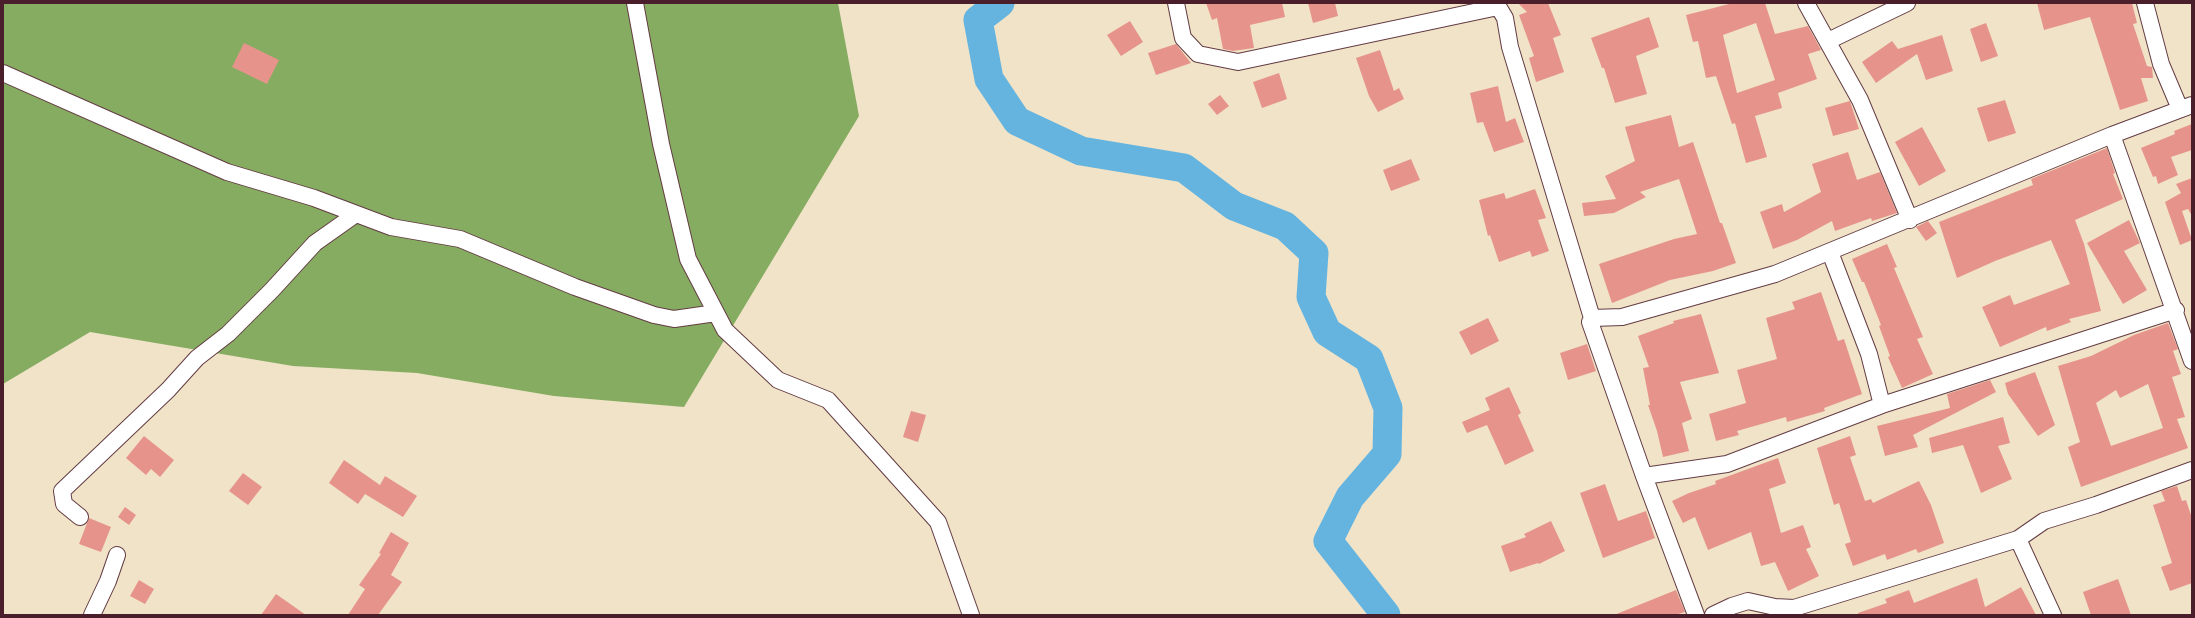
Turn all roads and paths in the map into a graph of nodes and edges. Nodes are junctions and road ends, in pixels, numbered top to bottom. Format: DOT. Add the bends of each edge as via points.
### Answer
graph roads {
  1 [pos="635,3"];
  2 [pos="1176,3"];
  3 [pos="1806,3"];
  4 [pos="1908,3"];
  5 [pos="2146,3"];
  6 [pos="1497,5"];
  7 [pos="1828,42"];
  8 [pos="3,73"];
  9 [pos="2186,107"];
  10 [pos="2112,135"];
  11 [pos="356,214"];
  12 [pos="1910,220"];
  13 [pos="1830,252"];
  14 [pos="2176,310"];
  15 [pos="716,313"];
  16 [pos="1592,318"];
  17 [pos="2192,361"];
  18 [pos="1882,405"];
  19 [pos="2192,470"];
  20 [pos="1644,476"];
  21 [pos="80,517"];
  22 [pos="2018,539"];
  23 [pos="117,555"];
  24 [pos="92,615"];
  25 [pos="971,615"];
  26 [pos="1696,615"];
  27 [pos="1713,615"];
  28 [pos="2053,615"];
  1 -- 15 [label="street" via="661,144 688,259"];
  2 -- 6 [label="street" via="1184,38 1198,54 1238,62"];
  3 -- 7 [label="street"];
  4 -- 7 [label="street"];
  5 -- 9 [label="street" via="2161,64"];
  6 -- 16 [label="street" via="1505,18 1510,47"];
  7 -- 12 [label="street" via="1860,100"];
  8 -- 11 [label="street" via="227,172"];
  9 -- 10 [label="street"];
  10 -- 12 [label="street"];
  10 -- 14 [label="street"];
  11 -- 15 [label="street" via="391,227 460,239 575,287 654,315 674,319"];
  11 -- 21 [label="street" via="315,243 228,334 197,358 168,390 62,491 64,504"];
  12 -- 13 [label="street"];
  13 -- 16 [label="street" via="1774,274 1638,313 1622,317"];
  13 -- 18 [label="street" via="1869,354"];
  14 -- 17 [label="street"];
  14 -- 18 [label="street"];
  15 -- 25 [label="street" via="725,330 778,380 828,400 938,522"];
  16 -- 20 [label="street" via="1590,322"];
  18 -- 20 [label="street" via="1727,464"];
  19 -- 22 [label="street" via="2044,522"];
  20 -- 26 [label="street"];
  22 -- 27 [label="street" via="1794,608 1748,601"];
  22 -- 28 [label="street"];
  23 -- 24 [label="street"];
}
